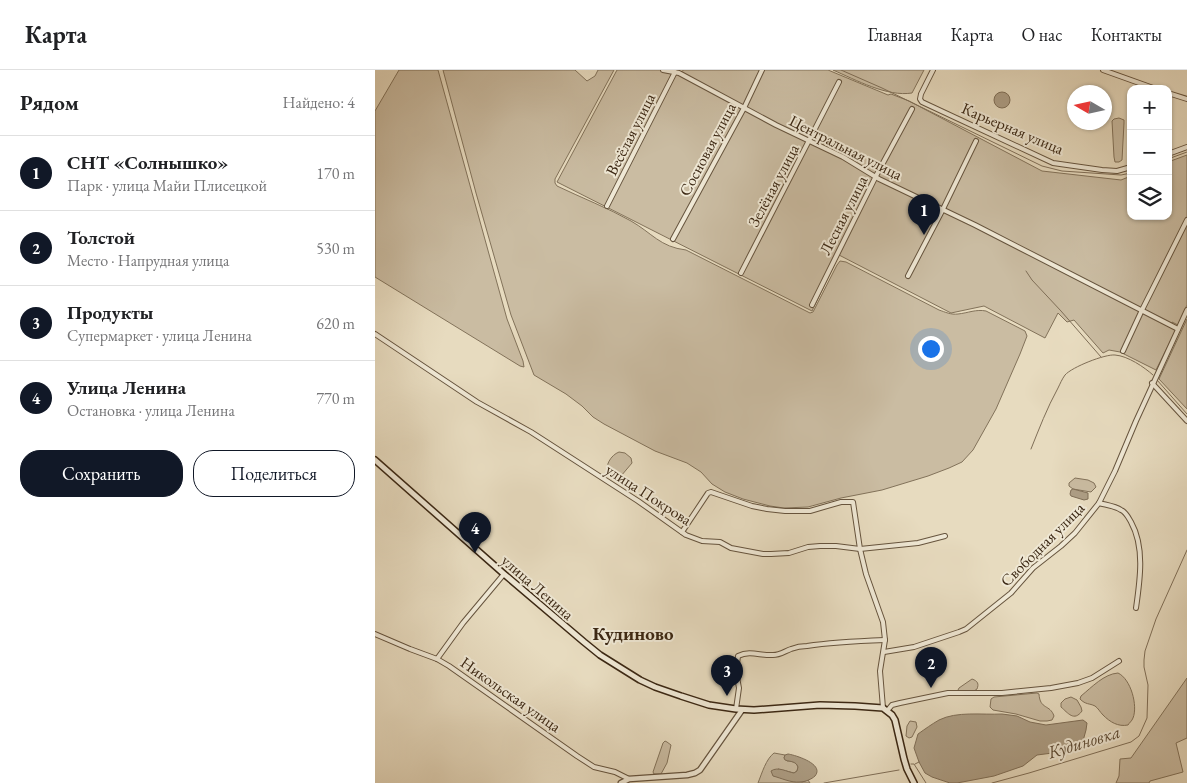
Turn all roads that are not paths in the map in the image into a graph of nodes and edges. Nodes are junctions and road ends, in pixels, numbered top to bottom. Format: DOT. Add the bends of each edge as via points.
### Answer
graph roads {
  1 [pos="663,70"];
  2 [pos="762,70"];
  3 [pos="933,70"];
  4 [pos="1103,70"];
  5 [pos="675,72"];
  6 [pos="839,82"];
  7 [pos="1145,85"];
  8 [pos="1172,94"];
  9 [pos="1187,99"];
  10 [pos="744,108"];
  11 [pos="912,109"];
  12 [pos="810,141"];
  13 [pos="976,141"];
  14 [pos="1187,147"];
  15 [pos="1172,153"];
  16 [pos="1127,167"];
  17 [pos="876,176"];
  18 [pos="607,206"];
  19 [pos="943,209"];
  20 [pos="1187,220"];
  21 [pos="673,239"];
  22 [pos="741,273"];
  23 [pos="909,276"];
  24 [pos="812,305"];
  25 [pos="1142,310"];
  26 [pos="1187,310"];
  27 [pos="1178,328"];
  28 [pos="375,334"];
  29 [pos="1123,351"];
  30 [pos="1152,383"];
  31 [pos="1187,421"];
  32 [pos="375,460"];
  33 [pos="1099,503"];
  34 [pos="682,532"];
  35 [pos="945,536"];
  36 [pos="860,549"];
  37 [pos="504,574"];
  38 [pos="1136,608"];
  39 [pos="375,634"];
  40 [pos="885,640"];
  41 [pos="884,652"];
  42 [pos="437,659"];
  43 [pos="1119,661"];
  44 [pos="739,710"];
  45 [pos="885,710"];
  46 [pos="629,779"];
  47 [pos="621,783"];
  48 [pos="914,783"];
  1 -- 5 [label="street, Центральная улица"];
  2 -- 10 [label="street, Сосновая улица"];
  3 -- 16 [label="street, Карьерная улица" via="921,94 923,102 1053,162 1102,170 1117,171"];
  4 -- 7 [label="street"];
  5 -- 10 [label="street, Центральная улица"];
  5 -- 18 [label="street, Весёлая улица"];
  6 -- 12 [label="street, Зелёная улица"];
  8 -- 9 [label="street"];
  10 -- 12 [label="street, Центральная улица"];
  10 -- 21 [label="street, Сосновая улица"];
  11 -- 17 [label="street, Лесная улица"];
  12 -- 17 [label="street, Центральная улица"];
  12 -- 22 [label="street, Зелёная улица"];
  13 -- 19 [label="street"];
  14 -- 15 [label="street"];
  17 -- 19 [label="street, Центральная улица"];
  17 -- 24 [label="street, Лесная улица"];
  19 -- 23 [label="street"];
  19 -- 25 [label="street, Центральная улица"];
  20 -- 25 [label="street"];
  25 -- 27 [label="street, Центральная улица"];
  25 -- 29 [label="street"];
  26 -- 27 [label="street, Свободная улица"];
  27 -- 30 [label="street, Свободная улица"];
  28 -- 34 [label="street, улица Покрова"];
  30 -- 31 [label="street"];
  30 -- 33 [label="street, Свободная улица"];
  32 -- 37 [label="main road, улица Ленина"];
  33 -- 38 [label="street" via="1124,511 1135,531 1139,548"];
  33 -- 41 [label="street, Свободная улица" via="1075,533 1033,568 1011,593 966,629 914,647"];
  34 -- 36 [label="street, улица Покрова" via="702,541 720,542 731,548 763,554 789,553 820,546"];
  34 -- 36 [label="street" via="711,492 767,509 791,512 853,502"];
  35 -- 36 [label="street, улица Покрова" via="918,543"];
  36 -- 40 [label="street" via="883,622"];
  37 -- 42 [label="street"];
  37 -- 44 [label="main road, улица Ленина" via="600,655 640,680 709,705"];
  39 -- 42 [label="street, Никольская улица"];
  40 -- 41 [label="street"];
  40 -- 44 [label="street" via="805,646 770,656 748,652 738,656"];
  41 -- 45 [label="street" via="881,671"];
  42 -- 46 [label="street, Никольская улица" via="594,767"];
  43 -- 45 [label="street" via="1078,683 1002,693 948,693 892,705"];
  44 -- 45 [label="main road, улица Ленина" via="839,705"];
  44 -- 46 [label="street" via="700,770 687,775"];
  45 -- 48 [label="main road" via="895,720 907,769"];
  46 -- 47 [label="street"];
}
